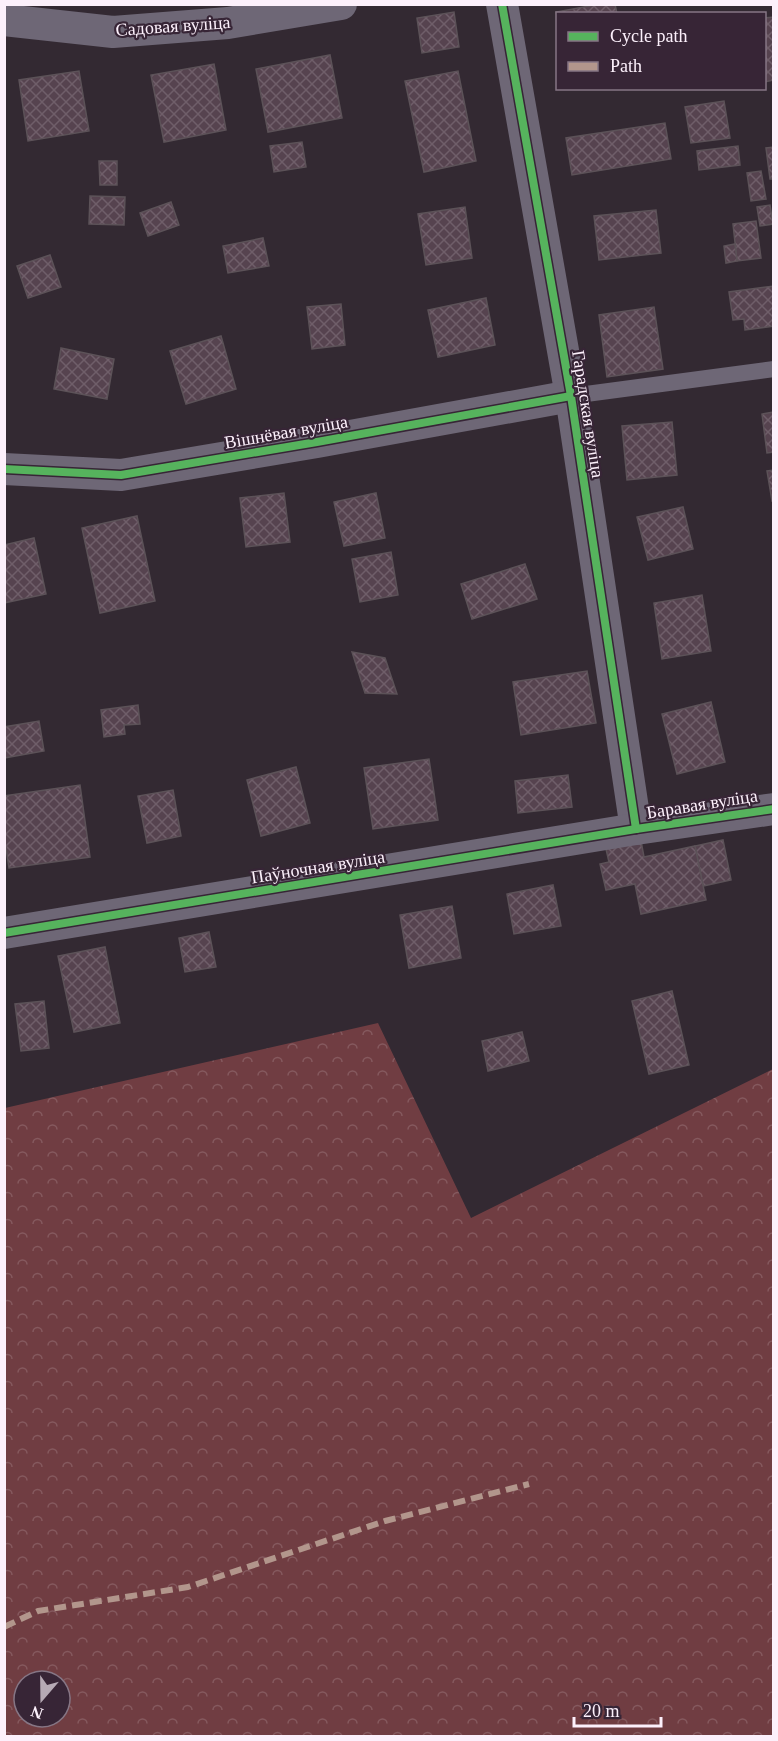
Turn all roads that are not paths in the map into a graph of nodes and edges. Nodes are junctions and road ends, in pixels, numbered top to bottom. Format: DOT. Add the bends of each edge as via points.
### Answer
graph roads {
  1 [pos="341,4"];
  2 [pos="502,4"];
  3 [pos="4,20"];
  4 [pos="774,369"];
  5 [pos="571,396"];
  6 [pos="4,469"];
  7 [pos="774,809"];
  8 [pos="636,830"];
  9 [pos="4,933"];
  1 -- 3 [label="street, Садовая вуліца" via="228,23 113,32"];
  2 -- 5 [label="street, Гарадская вуліца"];
  4 -- 5 [label="lane"];
  5 -- 6 [label="street, Вішнёвая вуліца" via="121,475"];
  5 -- 8 [label="street, Гарадская вуліца"];
  7 -- 8 [label="street, Баравая вуліца"];
  8 -- 9 [label="street, Паўночная вуліца"];
}
